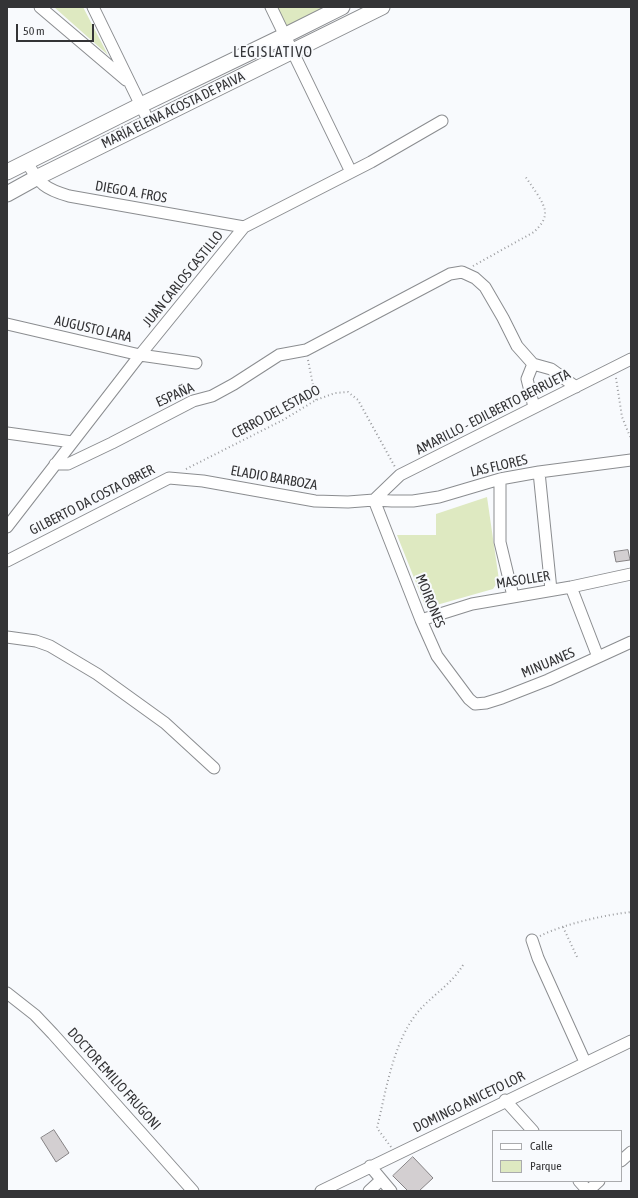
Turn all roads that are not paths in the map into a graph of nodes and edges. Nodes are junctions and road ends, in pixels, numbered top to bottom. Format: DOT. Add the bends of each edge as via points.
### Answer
graph roads {
  1 [pos="40,7"];
  2 [pos="93,7"];
  3 [pos="271,7"];
  4 [pos="342,7"];
  5 [pos="382,7"];
  6 [pos="284,36"];
  7 [pos="292,52"];
  8 [pos="130,84"];
  9 [pos="141,105"];
  10 [pos="442,121"];
  11 [pos="148,122"];
  12 [pos="27,162"];
  13 [pos="7,172"];
  14 [pos="351,172"];
  15 [pos="36,178"];
  16 [pos="7,194"];
  17 [pos="244,227"];
  18 [pos="7,324"];
  19 [pos="140,355"];
  20 [pos="631,359"];
  21 [pos="196,363"];
  22 [pos="533,364"];
  23 [pos="576,387"];
  24 [pos="534,407"];
  25 [pos="7,433"];
  26 [pos="72,442"];
  27 [pos="631,460"];
  28 [pos="55,464"];
  29 [pos="539,472"];
  30 [pos="169,478"];
  31 [pos="500,479"];
  32 [pos="374,500"];
  33 [pos="7,527"];
  34 [pos="8,558"];
  35 [pos="631,574"];
  36 [pos="571,587"];
  37 [pos="551,590"];
  38 [pos="513,596"];
  39 [pos="421,620"];
  40 [pos="7,637"];
  41 [pos="631,642"];
  42 [pos="598,657"];
  43 [pos="475,704"];
  44 [pos="214,768"];
  45 [pos="532,940"];
  46 [pos="7,993"];
  47 [pos="631,1040"];
  48 [pos="585,1062"];
  49 [pos="505,1100"];
  50 [pos="532,1130"];
  51 [pos="631,1152"];
  52 [pos="622,1160"];
  53 [pos="370,1166"];
  54 [pos="381,1180"];
  55 [pos="580,1182"];
  56 [pos="598,1182"];
  57 [pos="192,1191"];
  58 [pos="321,1191"];
  59 [pos="369,1191"];
  60 [pos="391,1191"];
  61 [pos="588,1191"];
  1 -- 8 [label="street"];
  2 -- 8 [label="street"];
  3 -- 6 [label="street"];
  4 -- 6 [label="street, MARÍA ELENA ACOSTA DE PAIVA"];
  5 -- 7 [label="street, MARÍA ELENA ACOSTA DE PAIVA"];
  6 -- 7 [label="street"];
  6 -- 9 [label="street, MARÍA ELENA ACOSTA DE PAIVA"];
  7 -- 11 [label="street, MARÍA ELENA ACOSTA DE PAIVA"];
  7 -- 14 [label="street"];
  8 -- 9 [label="street"];
  9 -- 11 [label="street"];
  9 -- 12 [label="street, MARÍA ELENA ACOSTA DE PAIVA"];
  10 -- 14 [label="street, JUAN CARLOS CASTILLO"];
  11 -- 15 [label="street, MARÍA ELENA ACOSTA DE PAIVA"];
  12 -- 13 [label="street, MARÍA ELENA ACOSTA DE PAIVA"];
  12 -- 15 [label="street, DIEGO A. FROS"];
  14 -- 17 [label="street, JUAN CARLOS CASTILLO"];
  15 -- 16 [label="street, MARÍA ELENA ACOSTA DE PAIVA"];
  15 -- 17 [label="street, DIEGO A. FROS" via="52,191 69,196"];
  17 -- 19 [label="street, JUAN CARLOS CASTILLO"];
  18 -- 19 [label="street, AUGUSTO LARA"];
  19 -- 21 [label="street, AUGUSTO LARA"];
  19 -- 26 [label="street, JUAN CARLOS CASTILLO"];
  20 -- 23 [label="street, AMARILLO - EDILBERTO BERRUETA"];
  22 -- 23 [label="street" via="551,369"];
  22 -- 24 [label="street" via="527,379"];
  22 -- 28 [label="street, ESPAÑA" via="518,346 485,287 462,272 450,274 306,350 279,356 212,396 194,401 68,464"];
  23 -- 24 [label="street, AMARILLO - EDILBERTO BERRUETA"];
  24 -- 32 [label="street, AMARILLO - EDILBERTO BERRUETA" via="400,476"];
  25 -- 26 [label="street"];
  26 -- 28 [label="street, JUAN CARLOS CASTILLO"];
  27 -- 29 [label="street, LAS FLORES"];
  28 -- 33 [label="street, JUAN CARLOS CASTILLO"];
  29 -- 31 [label="street, LAS FLORES"];
  29 -- 37 [label="street"];
  30 -- 32 [label="street, ELADIO BARBOZA" via="204,481 315,501"];
  30 -- 34 [label="street, GILBERTO DA COSTA OBRER"];
  31 -- 32 [label="street, LAS FLORES" via="439,497 413,501"];
  31 -- 38 [label="street" via="500,542"];
  32 -- 39 [label="street, MOIRONES"];
  35 -- 36 [label="street, MASOLLER"];
  36 -- 37 [label="street, MASOLLER"];
  36 -- 42 [label="street"];
  37 -- 38 [label="street, MASOLLER"];
  38 -- 39 [label="street, MASOLLER" via="472,604"];
  39 -- 43 [label="street, MOIRONES" via="437,656"];
  40 -- 44 [label="street" via="36,641 50,646 98,674 165,723"];
  41 -- 42 [label="street, MINUANES"];
  42 -- 43 [label="street, MINUANES" via="502,698"];
  45 -- 48 [label="street"];
  46 -- 57 [label="street, DOCTOR EMILIO FRUGONI" via="35,1015 53,1034"];
  47 -- 48 [label="street, DOMINGO ANICETO LOR"];
  48 -- 49 [label="street, DOMINGO ANICETO LOR"];
  49 -- 50 [label="street"];
  49 -- 53 [label="street, DOMINGO ANICETO LOR"];
  51 -- 52 [label="street"];
  53 -- 54 [label="street"];
  53 -- 58 [label="street, DOMINGO ANICETO LOR"];
  54 -- 59 [label="street"];
  54 -- 60 [label="street"];
  55 -- 61 [label="street"];
  56 -- 61 [label="street"];
}
